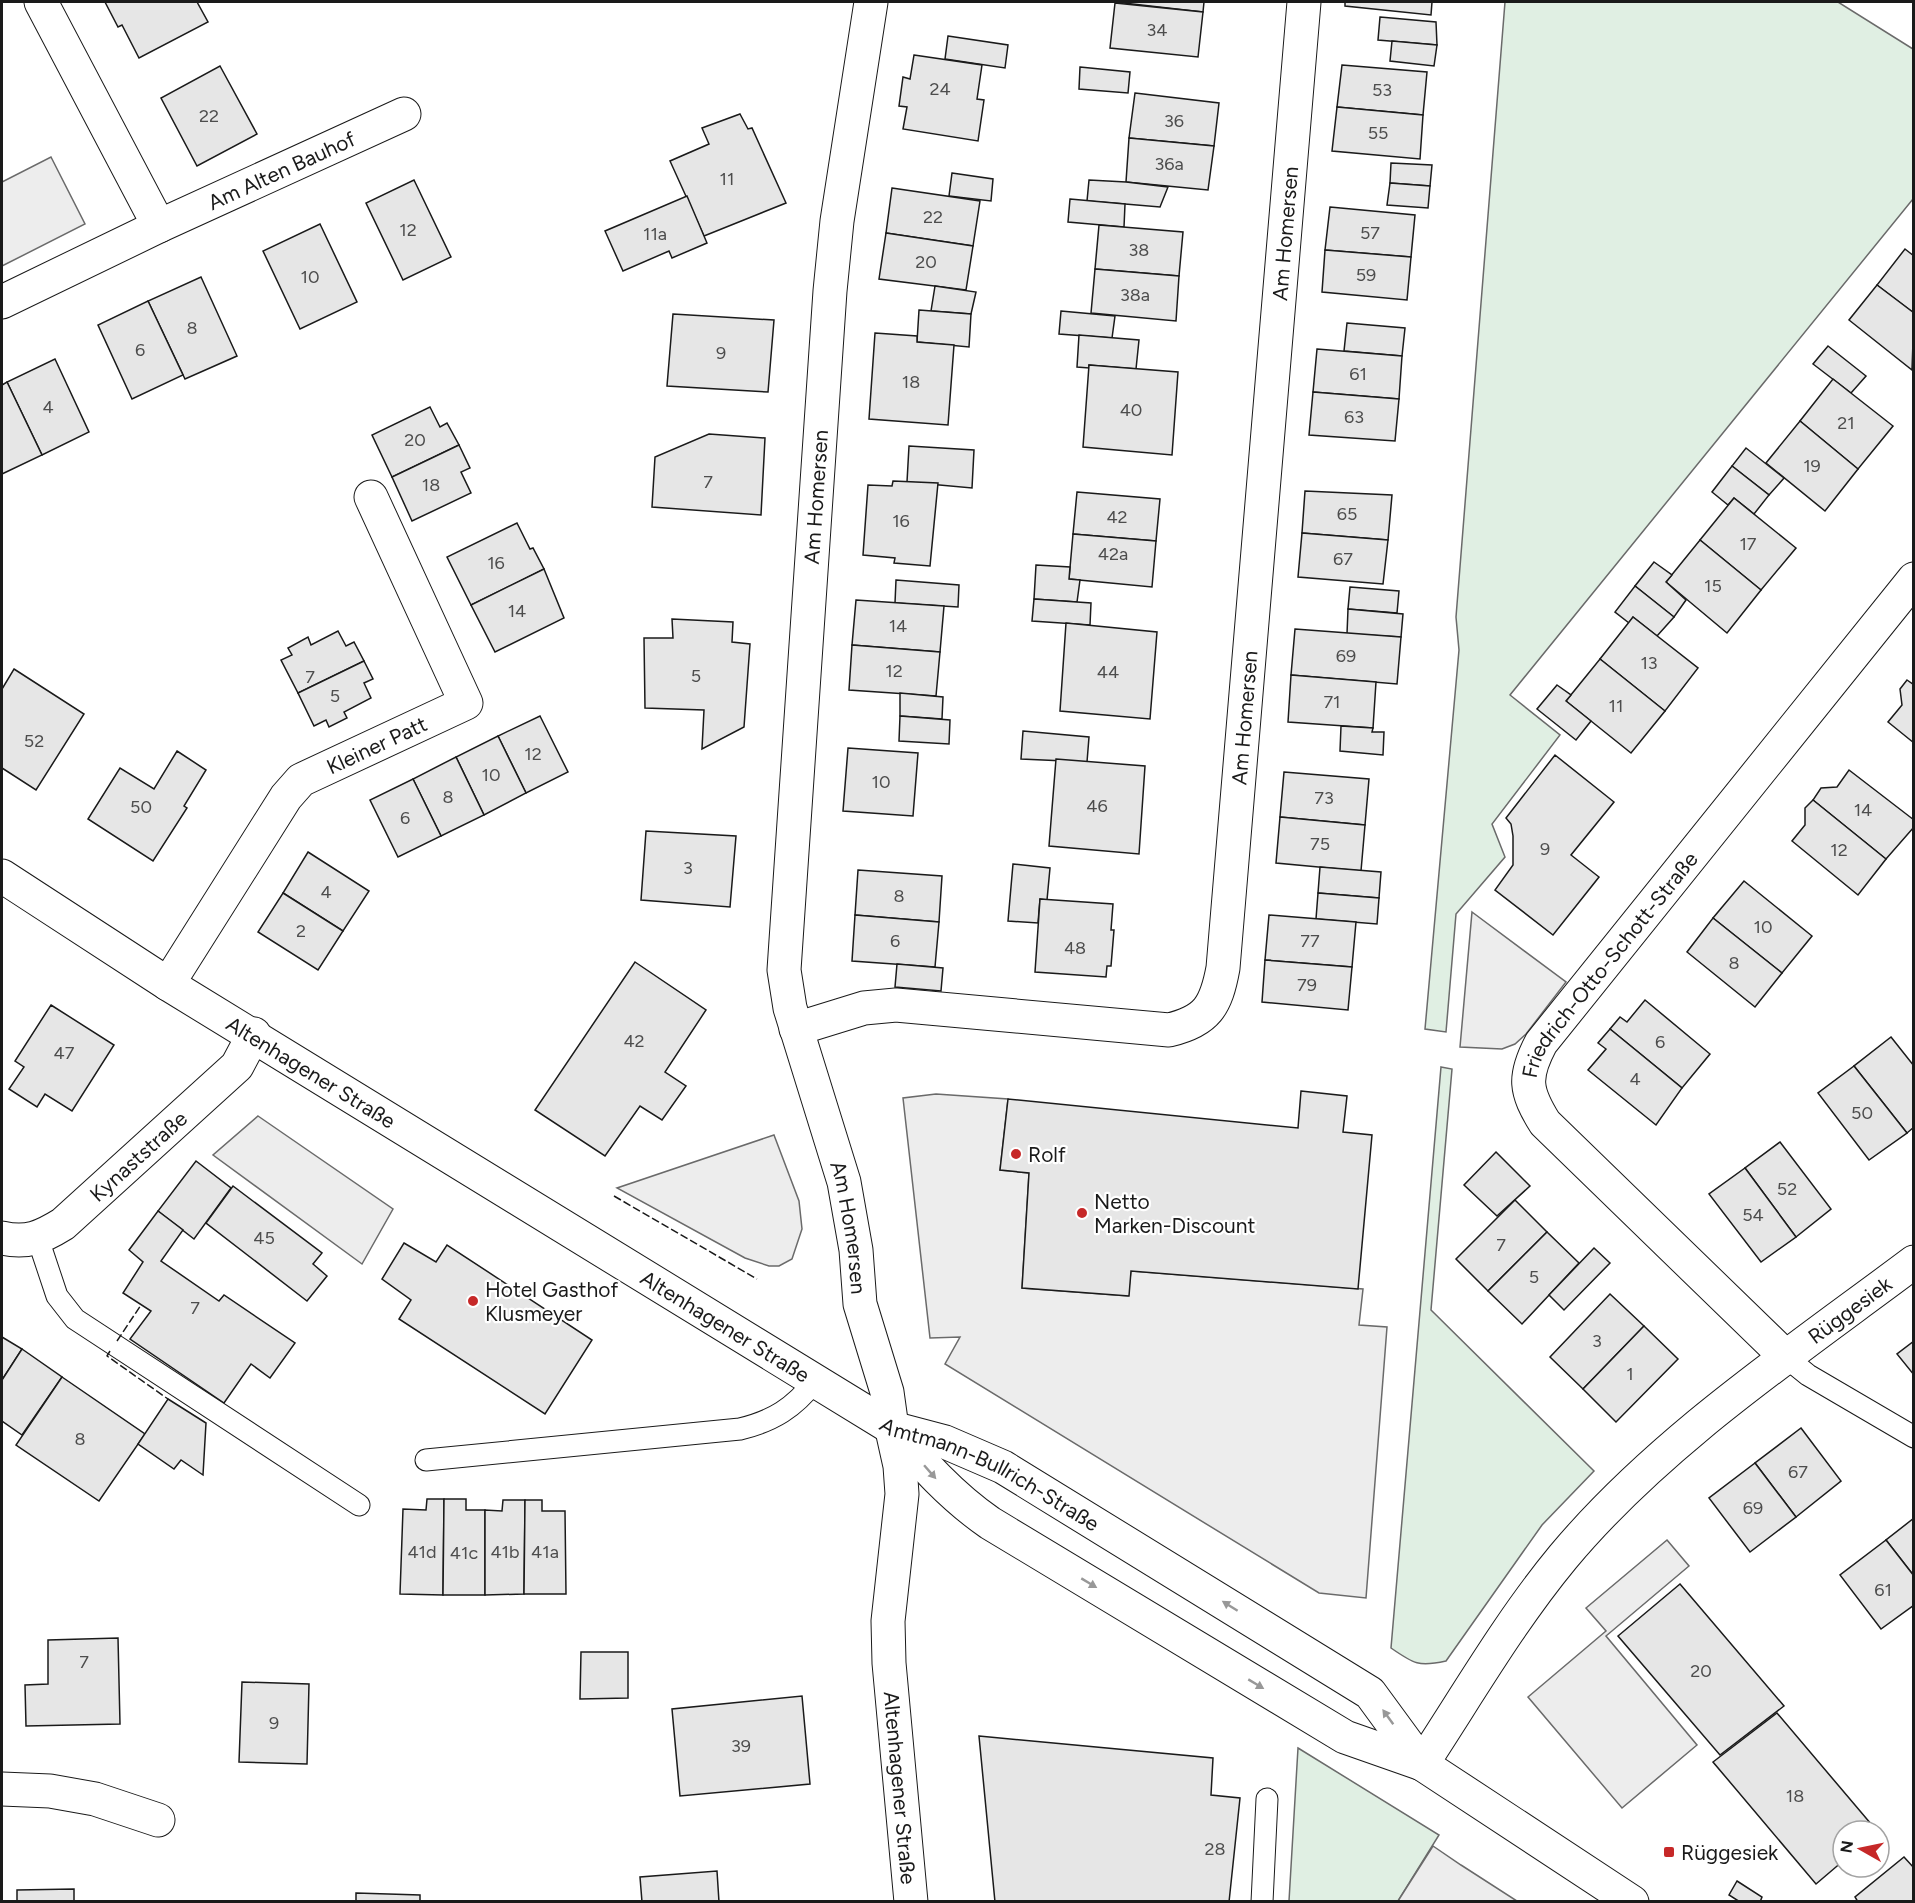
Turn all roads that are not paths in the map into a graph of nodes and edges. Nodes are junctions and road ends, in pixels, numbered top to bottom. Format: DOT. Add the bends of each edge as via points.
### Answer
graph roads {
  1 [pos="41,2"];
  2 [pos="871,2"];
  3 [pos="1304,2"];
  4 [pos="404,114"];
  5 [pos="159,226"];
  6 [pos="2,302"];
  7 [pos="371,497"];
  8 [pos="1914,579"];
  9 [pos="2,876"];
  10 [pos="168,984"];
  11 [pos="796,1029"];
  12 [pos="254,1034"];
  13 [pos="2,1239"];
  14 [pos="38,1239"];
  15 [pos="1914,1262"];
  16 [pos="1787,1358"];
  17 [pos="814,1381"];
  18 [pos="892,1428"];
  19 [pos="1914,1437"];
  20 [pos="426,1461"];
  21 [pos="359,1504"];
  22 [pos="1422,1764"];
  23 [pos="2,1789"];
  24 [pos="1267,1799"];
  25 [pos="158,1820"];
  26 [pos="911,1902"];
  27 [pos="1262,1902"];
  28 [pos="1632,1902"];
  1 -- 5 [label="street"];
  2 -- 11 [label="street, Am Homersen" via="830,291 784,970"];
  3 -- 11 [label="street, Am Homersen" via="1223,968 1212,1006 1188,1025 1168,1030 896,1005 864,1008"];
  4 -- 5 [label="street, Am Alten Bauhof"];
  5 -- 6 [label="street, Am Alten Bauhof"];
  7 -- 10 [label="street, Kleiner Patt" via="466,703 301,780 286,797"];
  8 -- 16 [label="street, Friedrich-Otto-Schott-Straße" via="1542,1043 1530,1065 1528,1089 1545,1123"];
  9 -- 10 [label="street, Altenhagener Straße"];
  10 -- 12 [label="street, Altenhagener Straße"];
  11 -- 18 [label="street, Am Homersen" via="844,1182 856,1250 860,1305 887,1392"];
  12 -- 14 [label="street, Kynaststraße" via="237,1066 63,1224"];
  12 -- 17 [label="street, Altenhagener Straße"];
  13 -- 14 [label="street, Kynaststraße"];
  14 -- 21 [label="lane" via="57,1296 75,1319"];
  15 -- 16 [label="street, Rüggesiek"];
  16 -- 19 [label="lane, Rüggesiek" via="1808,1375"];
  16 -- 22 [label="street, Rüggesiek" via="1660,1457 1563,1557 1530,1600"];
  17 -- 18 [label="street, Altenhagener Straße"];
  17 -- 20 [label="lane" via="792,1407 765,1423 740,1429"];
  18 -- 22 [label="street, Amtmann-Bullrich-Straße, one-way" via="937,1481 990,1523 1345,1737"];
  22 -- 18 [label="street, Amtmann-Bullrich-Straße, one-way" via="1370,1693 1004,1467 945,1442"];
  18 -- 26 [label="street, Altenhagener Straße" via="902,1494 890,1593 889,1642"];
  22 -- 28 [label="street, Amtmann-Bullrich-Straße"];
  23 -- 25 [label="street" via="50,1791 95,1799"];
  24 -- 27 [label="lane"];
}
